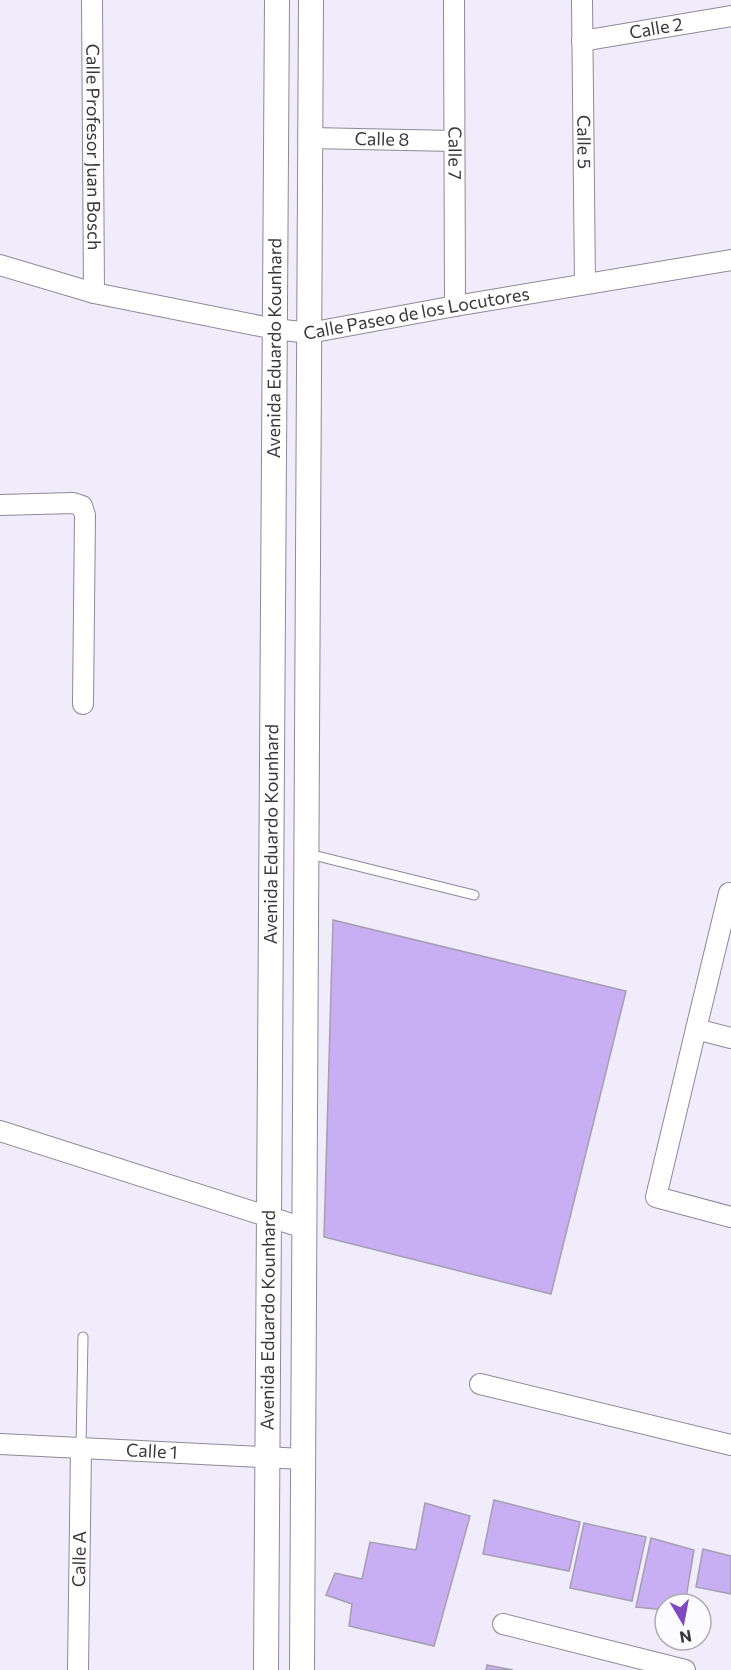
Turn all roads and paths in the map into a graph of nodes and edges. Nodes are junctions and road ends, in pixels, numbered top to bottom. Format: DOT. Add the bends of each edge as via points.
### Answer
graph roads {
  1 [pos="92,0"];
  2 [pos="277,0"];
  3 [pos="311,0"];
  4 [pos="454,0"];
  5 [pos="582,0"];
  6 [pos="731,16"];
  7 [pos="582,41"];
  8 [pos="310,138"];
  9 [pos="454,141"];
  10 [pos="731,260"];
  11 [pos="0,265"];
  12 [pos="585,284"];
  13 [pos="94,293"];
  14 [pos="456,306"];
  15 [pos="275,329"];
  16 [pos="309,333"];
  17 [pos="0,505"];
  18 [pos="83,704"];
  19 [pos="306,853"];
  20 [pos="729,892"];
  21 [pos="474,895"];
  22 [pos="696,1029"];
  23 [pos="731,1038"];
  24 [pos="0,1131"];
  25 [pos="270,1217"];
  26 [pos="731,1217"];
  27 [pos="304,1228"];
  28 [pos="83,1337"];
  29 [pos="480,1384"];
  30 [pos="0,1444"];
  31 [pos="731,1445"];
  32 [pos="81,1448"];
  33 [pos="267,1457"];
  34 [pos="303,1459"];
  35 [pos="503,1624"];
  36 [pos="78,1670"];
  37 [pos="266,1670"];
  38 [pos="302,1670"];
  39 [pos="686,1670"];
  1 -- 13 [label="street, Calle Profesor Juan Bosch"];
  2 -- 15 [label="street, Avenida Eduardo Kounhard"];
  3 -- 8 [label="street, Avenida Eduardo Kounhard"];
  4 -- 9 [label="street, Calle 7"];
  5 -- 7 [label="street, Calle 5"];
  6 -- 7 [label="street, Calle 2"];
  7 -- 12 [label="street, Calle 5"];
  8 -- 9 [label="street, Calle 8"];
  8 -- 16 [label="street, Avenida Eduardo Kounhard"];
  9 -- 14 [label="street, Calle 7"];
  10 -- 12 [label="street, Calle Paseo de los Locutores"];
  11 -- 13 [label="street, Calle Paseo de los Locutores"];
  12 -- 14 [label="street, Calle Paseo de los Locutores"];
  13 -- 15 [label="street, Calle Paseo de los Locutores"];
  14 -- 16 [label="street, Calle Paseo de los Locutores"];
  15 -- 16 [label="street, Calle Paseo de los Locutores"];
  15 -- 25 [label="street, Avenida Eduardo Kounhard"];
  16 -- 19 [label="street, Avenida Eduardo Kounhard"];
  17 -- 18 [label="street" via="73,503 82,507"];
  19 -- 21 [label="lane"];
  19 -- 27 [label="street, Avenida Eduardo Kounhard"];
  20 -- 22 [label="street"];
  22 -- 23 [label="street"];
  22 -- 26 [label="street" via="656,1197"];
  24 -- 25 [label="street"];
  25 -- 27 [label="street"];
  25 -- 33 [label="street, Avenida Eduardo Kounhard"];
  27 -- 34 [label="street, Avenida Eduardo Kounhard"];
  28 -- 32 [label="lane"];
  29 -- 31 [label="street"];
  30 -- 32 [label="street, Calle 1"];
  32 -- 33 [label="street, Calle 1"];
  32 -- 36 [label="street, Calle A"];
  33 -- 34 [label="street, Calle 1"];
  33 -- 37 [label="street, Avenida Eduardo Kounhard"];
  34 -- 38 [label="street, Avenida Eduardo Kounhard"];
  35 -- 39 [label="street"];
}
